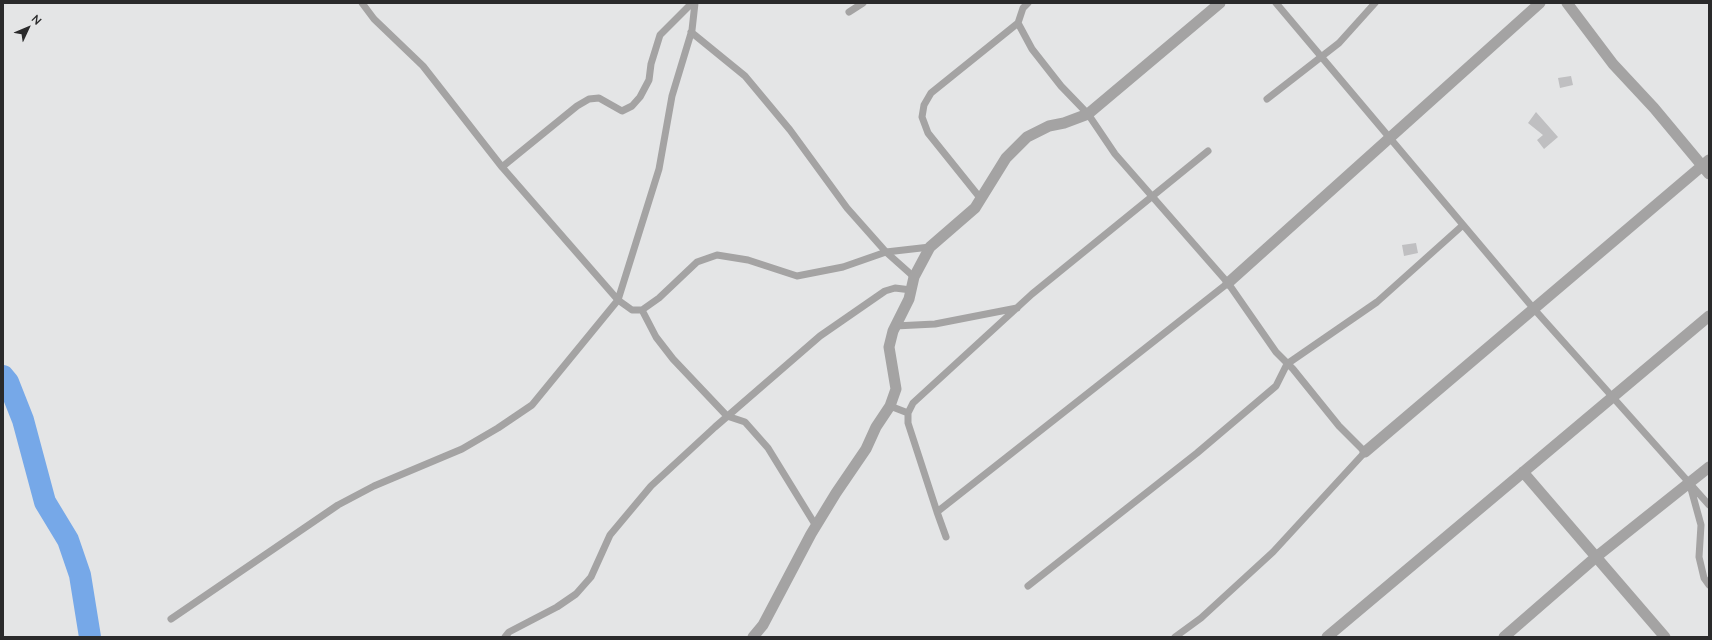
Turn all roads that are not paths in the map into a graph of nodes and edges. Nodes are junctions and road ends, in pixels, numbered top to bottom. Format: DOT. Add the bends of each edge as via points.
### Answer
graph roads {
  1 [pos="362,3"];
  2 [pos="692,3"];
  3 [pos="695,3"];
  4 [pos="863,3"];
  5 [pos="1028,3"];
  6 [pos="1220,3"];
  7 [pos="1276,3"];
  8 [pos="1375,3"];
  9 [pos="1540,3"];
  10 [pos="1567,3"];
  11 [pos="849,12"];
  12 [pos="1018,23"];
  13 [pos="691,32"];
  14 [pos="1321,57"];
  15 [pos="1267,99"];
  16 [pos="1088,114"];
  17 [pos="1390,139"];
  18 [pos="1208,151"];
  19 [pos="502,167"];
  20 [pos="1707,167"];
  21 [pos="1153,197"];
  22 [pos="981,199"];
  23 [pos="1463,225"];
  24 [pos="930,247"];
  25 [pos="886,252"];
  26 [pos="914,277"];
  27 [pos="1228,283"];
  28 [pos="911,290"];
  29 [pos="618,300"];
  30 [pos="1017,308"];
  31 [pos="1534,309"];
  32 [pos="642,310"];
  33 [pos="1709,316"];
  34 [pos="895,326"];
  35 [pos="1287,364"];
  36 [pos="1612,397"];
  37 [pos="890,406"];
  38 [pos="908,413"];
  39 [pos="727,416"];
  40 [pos="1365,452"];
  41 [pos="1709,467"];
  42 [pos="1523,472"];
  43 [pos="1689,483"];
  44 [pos="1709,505"];
  45 [pos="937,512"];
  46 [pos="816,526"];
  47 [pos="946,537"];
  48 [pos="1596,557"];
  49 [pos="1709,585"];
  50 [pos="1028,586"];
  51 [pos="171,618"];
  52 [pos="505,637"];
  53 [pos="753,637"];
  54 [pos="1175,637"];
  55 [pos="1327,637"];
  56 [pos="1504,637"];
  57 [pos="1665,637"];
  1 -- 19 [label="lane" via="374,19 423,66"];
  2 -- 19 [label="lane" via="660,36 649,80 632,106 622,111 599,98 589,99"];
  3 -- 13 [label="lane"];
  4 -- 11 [label="lane"];
  5 -- 12 [label="lane" via="1023,8"];
  6 -- 16 [label="street"];
  7 -- 14 [label="lane"];
  8 -- 14 [label="lane" via="1339,43"];
  9 -- 17 [label="street"];
  10 -- 20 [label="street" via="1613,64"];
  12 -- 16 [label="lane" via="1032,49 1047,69"];
  12 -- 22 [label="lane" via="931,93 924,105 922,117 928,133"];
  13 -- 25 [label="lane" via="745,76 847,208"];
  13 -- 29 [label="lane" via="672,96 659,169"];
  14 -- 15 [label="lane"];
  14 -- 17 [label="lane"];
  16 -- 21 [label="lane" via="1114,154"];
  16 -- 22 [label="street" via="1049,126 1027,137 1006,158"];
  17 -- 23 [label="lane"];
  17 -- 27 [label="street"];
  18 -- 21 [label="lane"];
  19 -- 29 [label="lane"];
  20 -- 31 [label="street"];
  21 -- 27 [label="lane"];
  21 -- 30 [label="lane"];
  22 -- 24 [label="street" via="975,208"];
  23 -- 31 [label="lane"];
  23 -- 35 [label="lane" via="1377,302"];
  24 -- 25 [label="lane"];
  24 -- 26 [label="street"];
  25 -- 26 [label="lane"];
  25 -- 32 [label="lane" via="843,267 797,276 748,260 717,255 697,262 659,298"];
  26 -- 28 [label="street"];
  27 -- 35 [label="lane"];
  27 -- 45 [label="lane"];
  28 -- 34 [label="street" via="910,299"];
  28 -- 39 [label="lane" via="895,288 872,298 820,336"];
  29 -- 32 [label="lane" via="632,310"];
  29 -- 51 [label="lane" via="532,405 462,449 374,486 338,505"];
  30 -- 34 [label="lane" via="935,324"];
  30 -- 38 [label="lane" via="913,403"];
  31 -- 36 [label="lane"];
  31 -- 40 [label="street"];
  32 -- 39 [label="lane" via="656,337"];
  33 -- 36 [label="street"];
  34 -- 37 [label="street" via="889,347 896,389"];
  35 -- 40 [label="lane" via="1339,426"];
  35 -- 50 [label="lane" via="1276,386 1240,417"];
  36 -- 42 [label="street"];
  36 -- 43 [label="lane"];
  37 -- 38 [label="lane"];
  37 -- 46 [label="street" via="866,449"];
  38 -- 45 [label="lane" via="911,435"];
  39 -- 46 [label="lane" via="745,422 768,448"];
  39 -- 52 [label="lane" via="651,486 610,535 592,578 576,594 509,632"];
  40 -- 54 [label="lane" via="1272,552 1201,618"];
  41 -- 43 [label="street"];
  42 -- 48 [label="street"];
  42 -- 55 [label="street"];
  43 -- 44 [label="lane"];
  43 -- 48 [label="street"];
  43 -- 49 [label="lane" via="1701,525 1699,557 1704,578"];
  45 -- 47 [label="lane"];
  46 -- 53 [label="street" via="778,601"];
  48 -- 56 [label="street"];
  48 -- 57 [label="street"];
}
